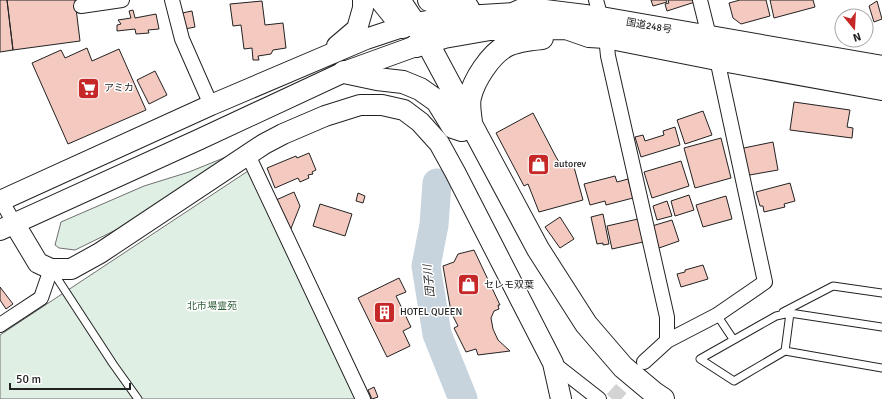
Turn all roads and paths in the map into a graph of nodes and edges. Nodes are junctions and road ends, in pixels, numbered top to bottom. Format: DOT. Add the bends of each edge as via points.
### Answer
graph roads {
  1 [pos="122,0"];
  2 [pos="172,0"];
  3 [pos="363,0"];
  4 [pos="381,0"];
  5 [pos="399,0"];
  6 [pos="429,0"];
  7 [pos="700,0"];
  8 [pos="81,6"];
  9 [pos="522,10"];
  10 [pos="598,23"];
  11 [pos="415,35"];
  12 [pos="709,36"];
  13 [pos="323,58"];
  14 [pos="717,59"];
  15 [pos="882,67"];
  16 [pos="344,72"];
  17 [pos="882,89"];
  18 [pos="211,105"];
  19 [pos="467,129"];
  20 [pos="248,155"];
  21 [pos="0,200"];
  22 [pos="7,227"];
  23 [pos="50,269"];
  24 [pos="882,293"];
  25 [pos="790,313"];
  26 [pos="717,315"];
  27 [pos="776,316"];
  28 [pos="0,325"];
  29 [pos="882,327"];
  30 [pos="733,339"];
  31 [pos="668,341"];
  32 [pos="786,351"];
  33 [pos="644,362"];
  34 [pos="553,363"];
  35 [pos="882,368"];
  36 [pos="138,399"];
  37 [pos="363,399"];
  38 [pos="561,399"];
  39 [pos="599,399"];
  40 [pos="646,399"];
  41 [pos="663,399"];
  1 -- 8 [label="street"];
  2 -- 18 [label="street" via="182,39"];
  3 -- 13 [label="street" via="357,29"];
  4 -- 11 [label="highway"];
  5 -- 11 [label="highway"];
  6 -- 9 [label="highway" via="450,7 472,9 512,6"];
  7 -- 12 [label="street"];
  9 -- 10 [label="highway, 国道248号" via="545,11"];
  9 -- 11 [label="highway, 国道248号" via="513,14 449,18"];
  10 -- 11 [label="highway, 国道248号" via="566,28 490,29 444,37"];
  10 -- 12 [label="highway, 国道248号"];
  10 -- 14 [label="highway, 国道248号"];
  10 -- 19 [label="highway" via="506,46 493,57 474,85 470,97"];
  10 -- 31 [label="street" via="608,56 667,317"];
  11 -- 13 [label="street" via="366,39"];
  11 -- 16 [label="street"];
  11 -- 19 [label="highway" via="437,81"];
  12 -- 15 [label="highway, 国道248号"];
  13 -- 18 [label="street"];
  14 -- 17 [label="highway, 国道248号"];
  14 -- 26 [label="street" via="765,282"];
  16 -- 19 [label="highway" via="404,82 420,89 436,101 453,127"];
  16 -- 22 [label="street"];
  18 -- 21 [label="street"];
  19 -- 40 [label="highway" via="529,252 567,314 599,355 626,384"];
  19 -- 41 [label="highway" via="586,324 623,367"];
  20 -- 23 [label="street" via="100,253 71,268"];
  20 -- 34 [label="street" via="283,134 325,116 360,105 382,105 404,110 420,122 439,143"];
  20 -- 37 [label="street"];
  21 -- 22 [label="street"];
  22 -- 23 [label="street" via="38,263"];
  23 -- 28 [label="street" via="41,298"];
  23 -- 36 [label="lane"];
  24 -- 27 [label="lane" via="834,286"];
  25 -- 27 [label="lane"];
  25 -- 29 [label="lane"];
  25 -- 32 [label="lane"];
  26 -- 30 [label="lane"];
  26 -- 31 [label="street"];
  27 -- 30 [label="lane"];
  30 -- 32 [label="lane" via="700,359 734,381"];
  31 -- 33 [label="street"];
  32 -- 35 [label="lane"];
  34 -- 38 [label="street"];
  34 -- 39 [label="street"];
}
